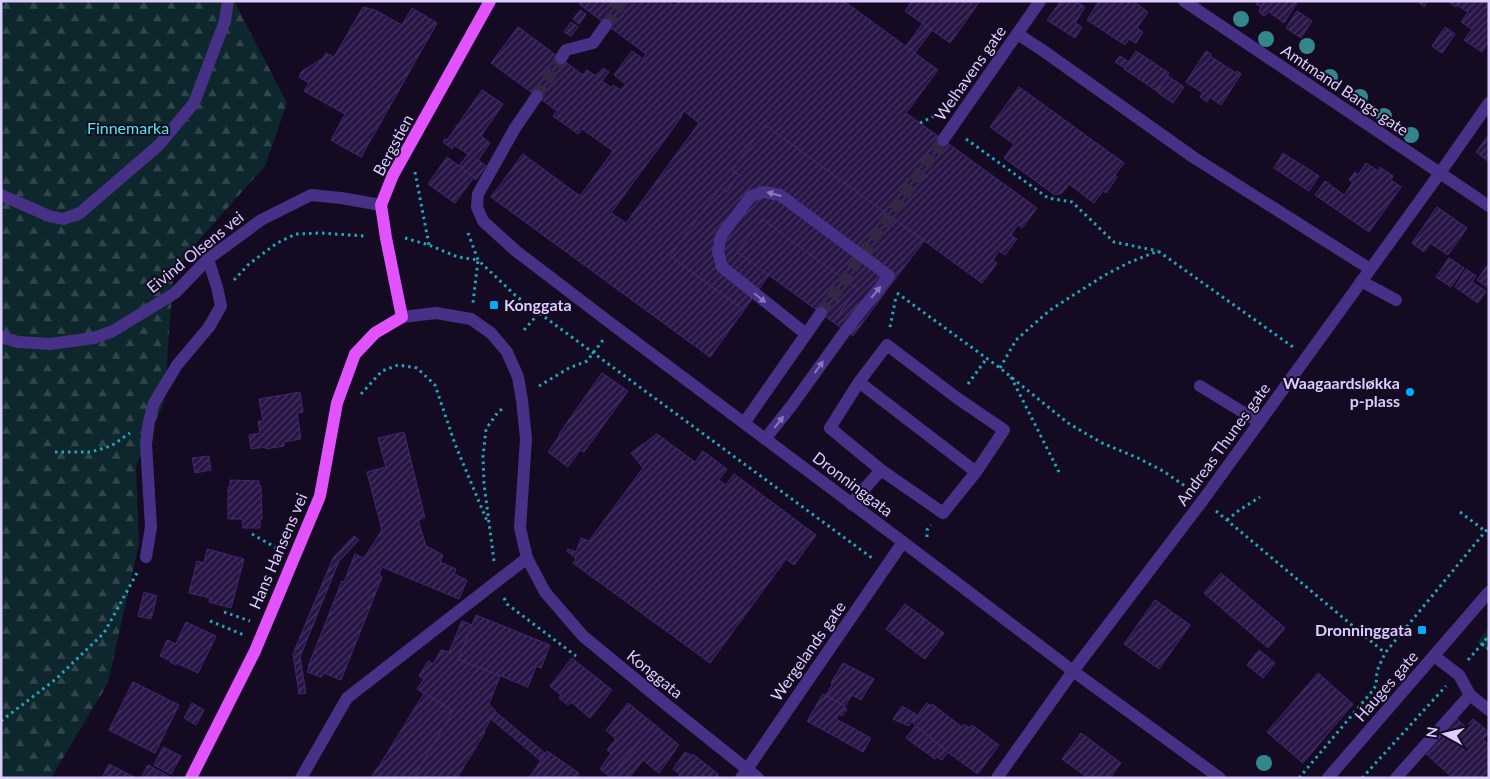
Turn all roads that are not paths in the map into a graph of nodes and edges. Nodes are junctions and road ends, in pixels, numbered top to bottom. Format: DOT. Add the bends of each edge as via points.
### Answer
graph roads {
  1 [pos="228,1"];
  2 [pos="490,1"];
  3 [pos="1040,1"];
  4 [pos="1184,1"];
  5 [pos="606,25"];
  6 [pos="1018,34"];
  7 [pos="560,58"];
  8 [pos="537,96"];
  9 [pos="1489,103"];
  10 [pos="943,140"];
  11 [pos="1440,173"];
  12 [pos="1,195"];
  13 [pos="381,205"];
  14 [pos="1489,206"];
  15 [pos="208,259"];
  16 [pos="1370,269"];
  17 [pos="1361,281"];
  18 [pos="1396,300"];
  19 [pos="821,313"];
  20 [pos="402,317"];
  21 [pos="806,334"];
  22 [pos="1,337"];
  23 [pos="859,382"];
  24 [pos="1200,386"];
  25 [pos="1259,422"];
  26 [pos="744,424"];
  27 [pos="765,439"];
  28 [pos="881,470"];
  29 [pos="976,472"];
  30 [pos="851,504"];
  31 [pos="903,542"];
  32 [pos="146,557"];
  33 [pos="527,558"];
  34 [pos="1489,592"];
  35 [pos="1434,656"];
  36 [pos="1073,671"];
  37 [pos="1470,695"];
  38 [pos="1489,710"];
  39 [pos="744,773"];
  40 [pos="191,778"];
  41 [pos="301,778"];
  42 [pos="758,778"];
  43 [pos="997,778"];
  44 [pos="1220,778"];
  45 [pos="1328,778"];
  46 [pos="1396,778"];
  1 -- 12 [label="street" via="225,21 194,103 158,145 80,213 63,219 49,216"];
  2 -- 13 [label="main road, Bergstien" via="393,175"];
  3 -- 6 [label="street, Welhavens gate"];
  4 -- 11 [label="street, Amtmand Bangs gate"];
  5 -- 7 [label="street" via="593,43 566,50"];
  6 -- 10 [label="street, Welhavens gate"];
  6 -- 16 [label="street" via="1193,157"];
  8 -- 26 [label="street, Dronninggata" via="478,194 477,207 483,220 516,251"];
  9 -- 11 [label="street, Andreas Thunes gate"];
  11 -- 14 [label="street, Amtmand Bangs gate"];
  11 -- 16 [label="street, Andreas Thunes gate"];
  13 -- 15 [label="street, Eivind Olsens vei" via="311,195 261,220"];
  13 -- 20 [label="main road"];
  15 -- 22 [label="street, Eivind Olsens vei" via="175,293 113,331 94,338 50,344 18,342"];
  15 -- 32 [label="street" via="221,306 209,327 177,366 154,403 148,420 146,444 151,527"];
  16 -- 17 [label="street, Andreas Thunes gate"];
  17 -- 18 [label="street"];
  17 -- 25 [label="street, Andreas Thunes gate"];
  19 -- 21 [label="street"];
  20 -- 33 [label="street, Konggata" via="436,313 471,319 491,333 508,352 518,377 526,438 520,528"];
  20 -- 40 [label="main road, Hans Hansens vei" via="375,333 355,354 337,403 320,496 259,640"];
  21 -- 26 [label="street"];
  27 -- 21 [label="street, one-way" via="889,276 780,195 764,192 751,196 721,236 718,251 722,267"];
  23 -- 28 [label="street" via="830,428"];
  23 -- 29 [label="street"];
  23 -- 29 [label="street" via="887,345 1004,430"];
  24 -- 25 [label="street"];
  25 -- 36 [label="street, Andreas Thunes gate"];
  26 -- 27 [label="street, Dronninggata"];
  27 -- 30 [label="street, Dronninggata"];
  28 -- 29 [label="street" via="943,513"];
  28 -- 30 [label="street"];
  30 -- 31 [label="street, Dronninggata"];
  31 -- 36 [label="street, Dronninggata"];
  31 -- 39 [label="street, Wergelands gate"];
  33 -- 39 [label="street, Konggata" via="545,592 583,636"];
  33 -- 41 [label="street" via="347,698"];
  34 -- 35 [label="street, Hauges gate"];
  35 -- 37 [label="street" via="1457,673"];
  35 -- 45 [label="street, Hauges gate"];
  36 -- 43 [label="street, Andreas Thunes gate"];
  36 -- 44 [label="street, Dronninggata"];
  37 -- 38 [label="street"];
  37 -- 46 [label="street"];
  39 -- 42 [label="street, Konggata"];
}
